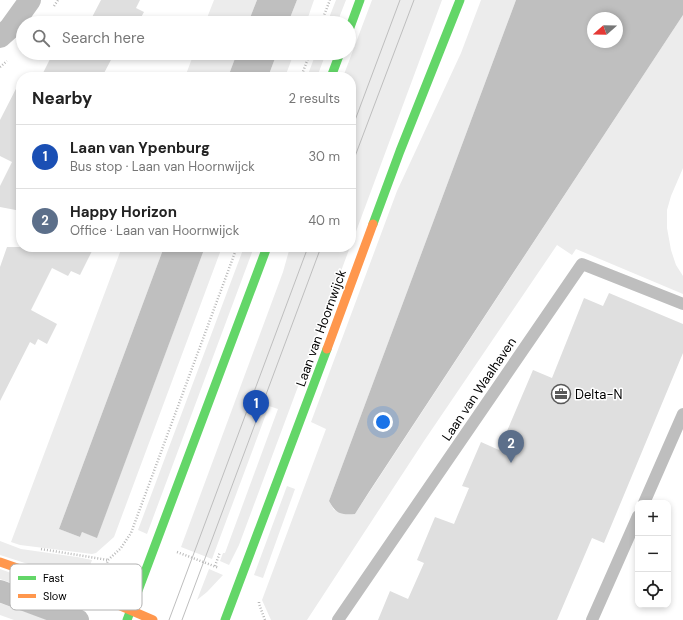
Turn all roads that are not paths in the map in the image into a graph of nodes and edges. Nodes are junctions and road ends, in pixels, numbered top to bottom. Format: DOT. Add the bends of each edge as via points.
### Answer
graph roads {
  1 [pos="30,0"];
  2 [pos="360,0"];
  3 [pos="460,0"];
  4 [pos="19,16"];
  5 [pos="354,16"];
  6 [pos="16,20"];
  7 [pos="0,37"];
  8 [pos="337,60"];
  9 [pos="333,72"];
  10 [pos="265,252"];
  11 [pos="683,304"];
  12 [pos="683,414"];
  13 [pos="645,500"];
  14 [pos="635,523"];
  15 [pos="0,562"];
  16 [pos="10,565"];
  17 [pos="142,578"];
  18 [pos="0,591"];
  19 [pos="10,595"];
  20 [pos="51,610"];
  21 [pos="130,610"];
  22 [pos="78,620"];
  23 [pos="126,620"];
  24 [pos="153,620"];
  25 [pos="225,620"];
  26 [pos="338,620"];
  27 [pos="592,620"];
  1 -- 4 [label="street"];
  2 -- 5 [label="main road"];
  3 -- 25 [label="main road, Laan van Hoornwijck" via="400,151"];
  6 -- 7 [label="street"];
  8 -- 9 [label="main road"];
  10 -- 17 [label="main road"];
  11 -- 26 [label="lane, Laan van Waalhaven" via="582,264"];
  12 -- 13 [label="lane"];
  14 -- 27 [label="lane"];
  15 -- 16 [label="main road"];
  18 -- 19 [label="street"];
  20 -- 22 [label="street"];
  21 -- 23 [label="main road"];
  21 -- 24 [label="main road"];
}
